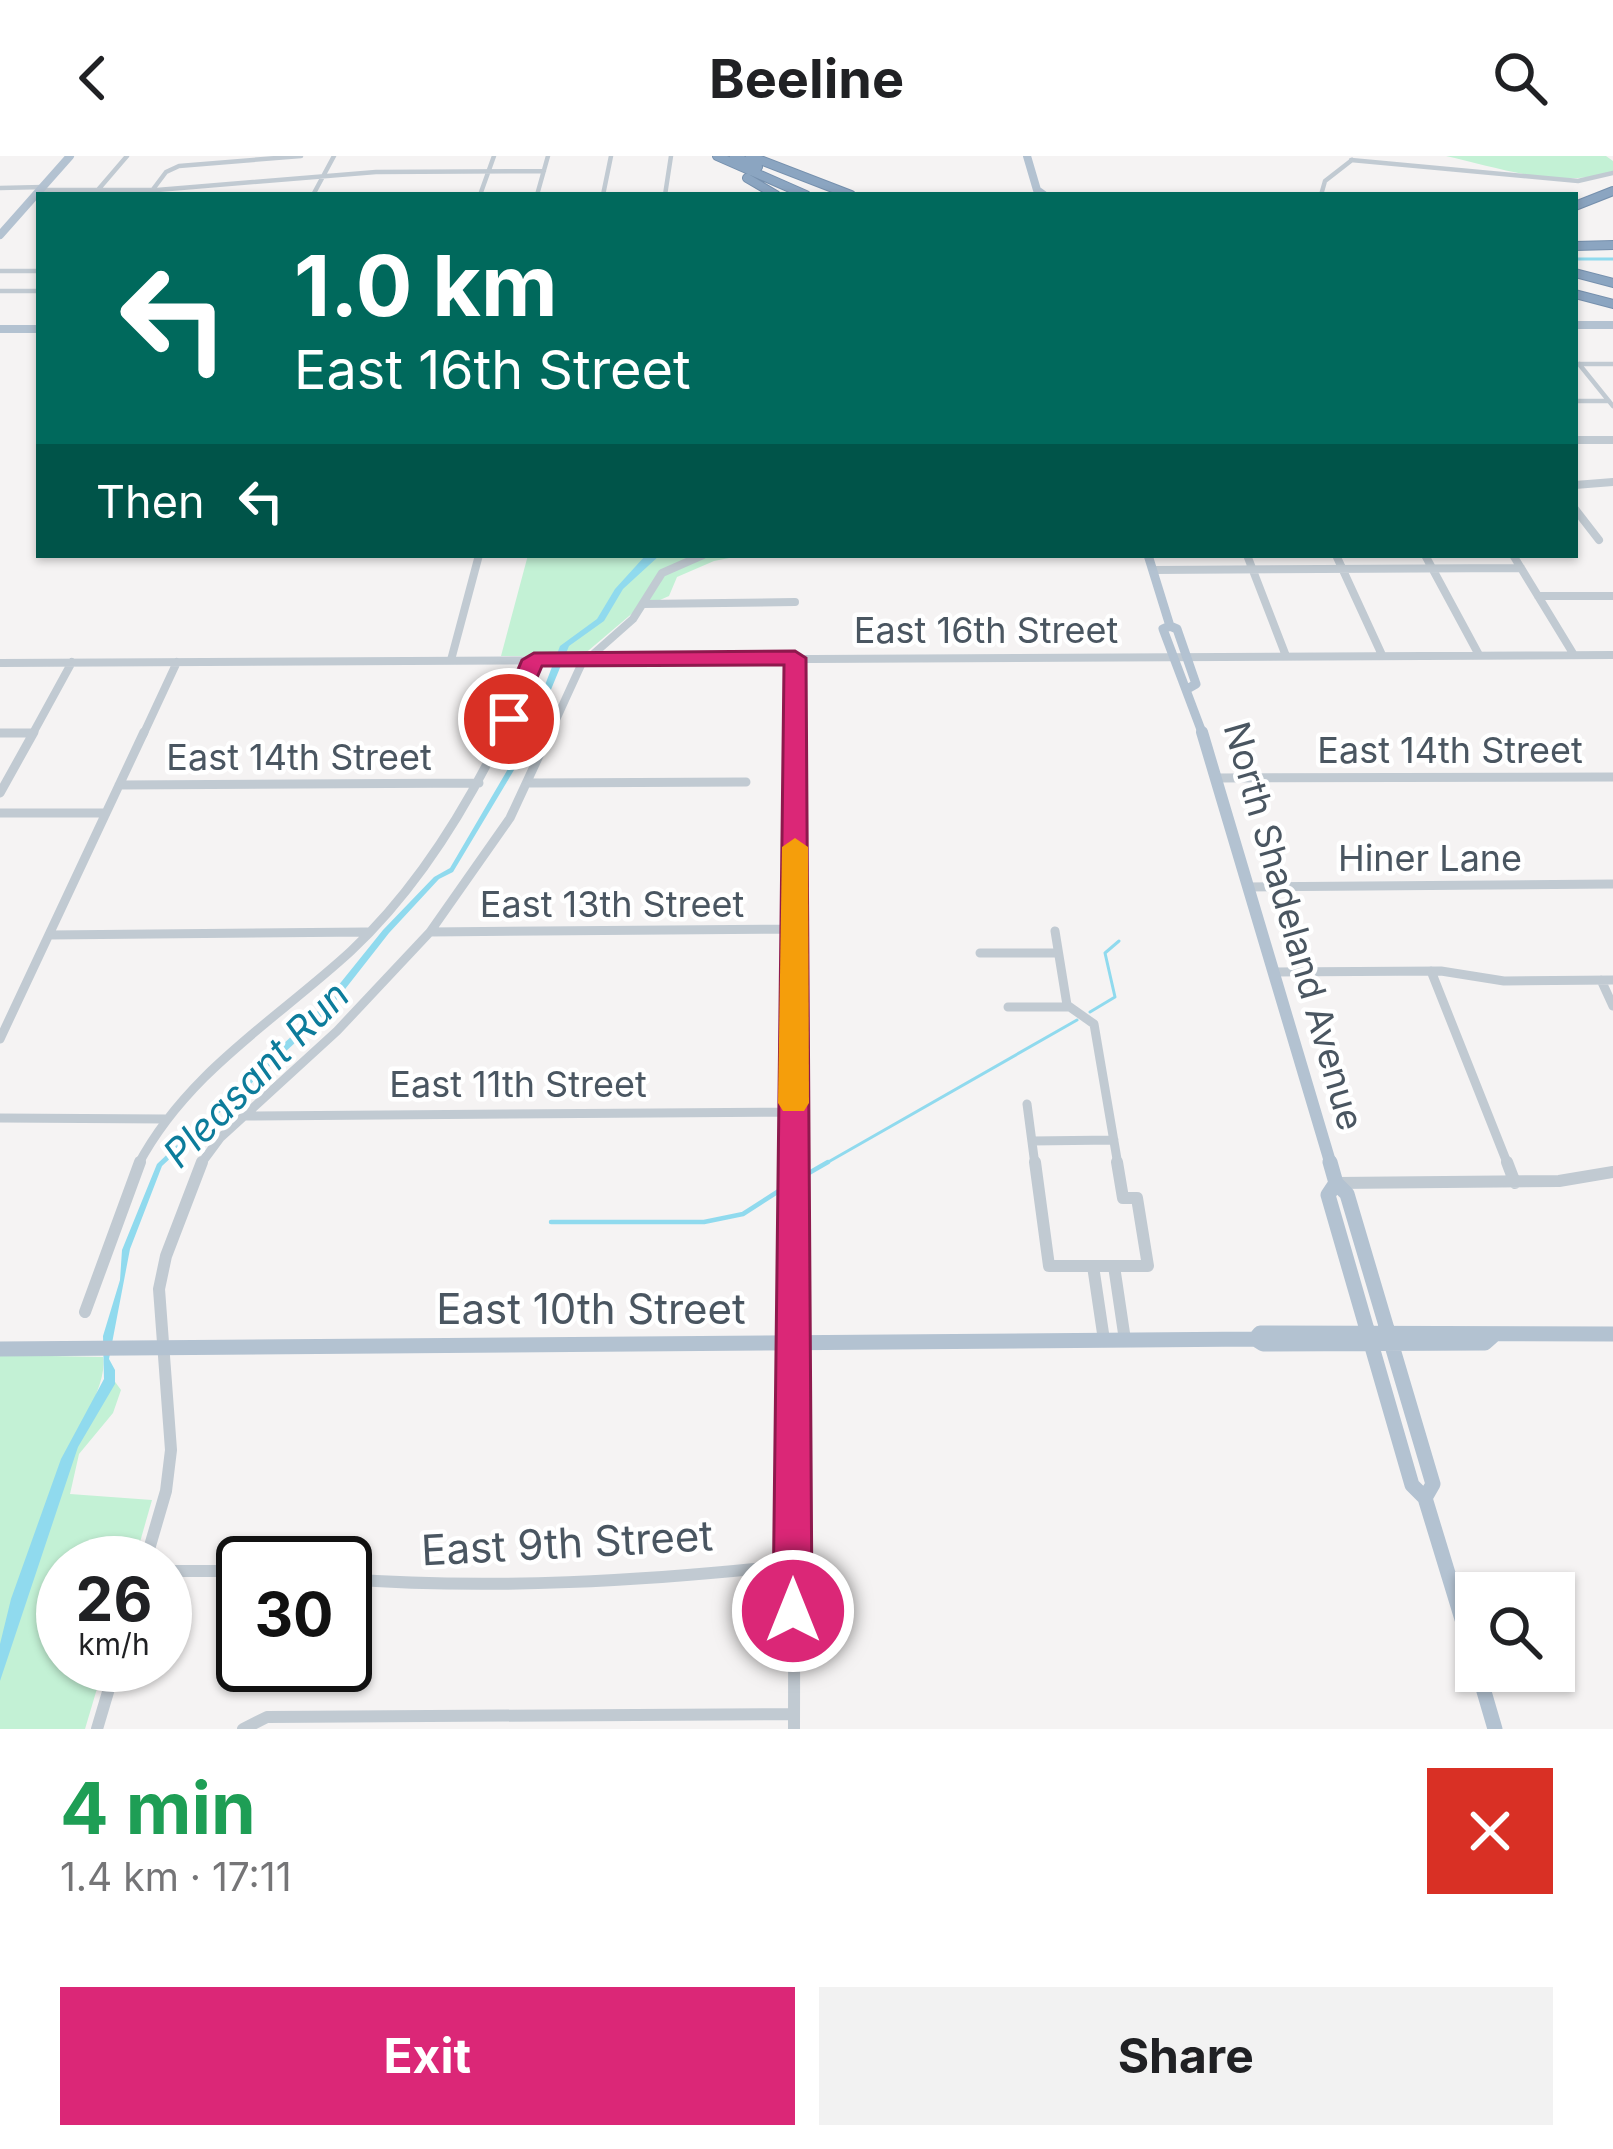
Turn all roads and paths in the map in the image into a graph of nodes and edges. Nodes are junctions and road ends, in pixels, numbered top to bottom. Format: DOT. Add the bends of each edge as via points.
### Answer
graph roads {
  1 [pos="70,156"];
  2 [pos="127,156"];
  3 [pos="302,156"];
  4 [pos="334,156"];
  5 [pos="494,156"];
  6 [pos="548,156"];
  7 [pos="611,156"];
  8 [pos="671,156"];
  9 [pos="701,156"];
  10 [pos="717,156"];
  11 [pos="734,156"];
  12 [pos="750,156"];
  13 [pos="1027,156"];
  14 [pos="1353,158"];
  15 [pos="544,171"];
  16 [pos="488,172"];
  17 [pos="1613,173"];
  18 [pos="323,176"];
  19 [pos="267,181"];
  20 [pos="210,186"];
  21 [pos="0,188"];
  22 [pos="41,189"];
  23 [pos="1613,189"];
  24 [pos="807,191"];
  25 [pos="38,192"];
  26 [pos="82,192"];
  27 [pos="97,192"];
  28 [pos="150,192"];
  29 [pos="205,192"];
  30 [pos="260,192"];
  31 [pos="315,192"];
  32 [pos="481,192"];
  33 [pos="538,192"];
  34 [pos="604,192"];
  35 [pos="665,192"];
  36 [pos="774,192"];
  37 [pos="842,192"];
  38 [pos="1036,192"];
  39 [pos="1323,192"];
  40 [pos="36,195"];
  41 [pos="1578,200"];
  42 [pos="0,219"];
  43 [pos="14,219"];
  44 [pos="0,235"];
  45 [pos="1613,244"];
  46 [pos="1578,245"];
  47 [pos="36,270"];
  48 [pos="0,271"];
  49 [pos="1578,274"];
  50 [pos="1613,283"];
  51 [pos="0,291"];
  52 [pos="36,291"];
  53 [pos="1578,291"];
  54 [pos="1578,292"];
  55 [pos="1613,294"];
  56 [pos="1613,304"];
  57 [pos="1578,325"];
  58 [pos="1613,325"];
  59 [pos="0,329"];
  60 [pos="36,329"];
  61 [pos="1578,364"];
  62 [pos="1613,364"];
  63 [pos="1578,365"];
  64 [pos="1578,401"];
  65 [pos="1611,404"];
  66 [pos="1578,440"];
  67 [pos="1613,440"];
  68 [pos="1613,482"];
  69 [pos="1578,485"];
  70 [pos="1578,512"];
  71 [pos="1599,540"];
  72 [pos="477,558"];
  73 [pos="696,558"];
  74 [pos="1149,558"];
  75 [pos="1248,558"];
  76 [pos="1337,558"];
  77 [pos="1427,558"];
  78 [pos="1516,558"];
  79 [pos="1432,568"];
  80 [pos="1521,568"];
  81 [pos="1252,569"];
  82 [pos="1342,569"];
  83 [pos="1153,571"];
  84 [pos="1538,596"];
  85 [pos="1613,596"];
  86 [pos="795,602"];
  87 [pos="643,604"];
  88 [pos="1170,626"];
  89 [pos="1382,655"];
  90 [pos="1479,655"];
  91 [pos="1574,655"];
  92 [pos="1613,655"];
  93 [pos="1171,656"];
  94 [pos="1186,656"];
  95 [pos="1286,656"];
  96 [pos="795,658"];
  97 [pos="451,660"];
  98 [pos="539,660"];
  99 [pos="586,660"];
  100 [pos="72,662"];
  101 [pos="177,662"];
  102 [pos="0,663"];
  103 [pos="1189,688"];
  104 [pos="0,733"];
  105 [pos="33,733"];
  106 [pos="1613,777"];
  107 [pos="1216,778"];
  108 [pos="746,782"];
  109 [pos="479,783"];
  110 [pos="530,783"];
  111 [pos="119,785"];
  112 [pos="0,793"];
  113 [pos="0,813"];
  114 [pos="106,813"];
  115 [pos="1613,884"];
  116 [pos="1248,886"];
  117 [pos="794,929"];
  118 [pos="1055,931"];
  119 [pos="368,932"];
  120 [pos="430,932"];
  121 [pos="49,935"];
  122 [pos="980,953"];
  123 [pos="1058,953"];
  124 [pos="1431,971"];
  125 [pos="1273,972"];
  126 [pos="1607,980"];
  127 [pos="1613,1006"];
  128 [pos="1008,1007"];
  129 [pos="1070,1007"];
  130 [pos="1,1035"];
  131 [pos="1027,1104"];
  132 [pos="794,1112"];
  133 [pos="244,1116"];
  134 [pos="0,1118"];
  135 [pos="166,1119"];
  136 [pos="1114,1140"];
  137 [pos="1032,1141"];
  138 [pos="1613,1172"];
  139 [pos="1515,1183"];
  140 [pos="1336,1184"];
  141 [pos="1093,1266"];
  142 [pos="1114,1266"];
  143 [pos="85,1312"];
  144 [pos="1613,1334"];
  145 [pos="1389,1337"];
  146 [pos="1368,1338"];
  147 [pos="1103,1340"];
  148 [pos="1125,1340"];
  149 [pos="792,1343"];
  150 [pos="0,1348"];
  151 [pos="163,1348"];
  152 [pos="1425,1498"];
  153 [pos="152,1536"];
  154 [pos="793,1565"];
  155 [pos="372,1581"];
  156 [pos="1455,1596"];
  157 [pos="108,1692"];
  158 [pos="1484,1692"];
  159 [pos="794,1721"];
  160 [pos="97,1729"];
  161 [pos="243,1729"];
  162 [pos="1495,1729"];
  1 -- 22 [label="main road"];
  2 -- 27 [label="street"];
  3 -- 28 [label="street" via="174,168"];
  4 -- 18 [label="street"];
  5 -- 16 [label="street"];
  6 -- 15 [label="street"];
  7 -- 34 [label="street"];
  8 -- 35 [label="street"];
  9 -- 36 [label="highway"];
  10 -- 24 [label="highway"];
  11 -- 24 [label="highway"];
  12 -- 37 [label="highway"];
  13 -- 38 [label="main road"];
  14 -- 17 [label="street" via="1578,181"];
  14 -- 39 [label="street"];
  15 -- 16 [label="street"];
  15 -- 33 [label="street"];
  16 -- 18 [label="street"];
  16 -- 32 [label="street"];
  18 -- 19 [label="street"];
  18 -- 31 [label="street"];
  19 -- 20 [label="street"];
  19 -- 30 [label="street"];
  20 -- 28 [label="street"];
  20 -- 29 [label="street"];
  21 -- 22 [label="street"];
  22 -- 25 [label="main road"];
  22 -- 26 [label="street"];
  23 -- 41 [label="highway"];
  40 -- 43 [label="main road"];
  42 -- 43 [label="street"];
  43 -- 44 [label="main road"];
  45 -- 46 [label="highway"];
  47 -- 48 [label="street"];
  49 -- 50 [label="highway"];
  51 -- 52 [label="street"];
  53 -- 55 [label="highway"];
  54 -- 56 [label="highway"];
  57 -- 58 [label="main road"];
  59 -- 60 [label="main road"];
  61 -- 62 [label="street"];
  63 -- 65 [label="street"];
  64 -- 65 [label="street"];
  66 -- 67 [label="street"];
  68 -- 69 [label="street"];
  70 -- 71 [label="street"];
  72 -- 97 [label="street"];
  73 -- 87 [label="street" via="663,572"];
  74 -- 83 [label="main road, North Shadeland Avenue"];
  75 -- 81 [label="street"];
  76 -- 82 [label="street"];
  77 -- 79 [label="street"];
  78 -- 80 [label="street"];
  79 -- 80 [label="street"];
  79 -- 82 [label="street"];
  79 -- 90 [label="street"];
  80 -- 84 [label="street"];
  81 -- 82 [label="street"];
  81 -- 83 [label="street"];
  81 -- 95 [label="street"];
  82 -- 89 [label="street"];
  83 -- 88 [label="main road, North Shadeland Avenue"];
  84 -- 85 [label="street"];
  84 -- 91 [label="street"];
  86 -- 87 [label="street"];
  87 -- 99 [label="street"];
  88 -- 93 [label="main road, North Shadeland Avenue" via="1163,629"];
  88 -- 94 [label="main road, North Shadeland Avenue"];
  89 -- 90 [label="street, East 16th Street"];
  89 -- 95 [label="street, East 16th Street"];
  90 -- 91 [label="street, East 16th Street"];
  91 -- 92 [label="street, East 16th Street"];
  93 -- 94 [label="street, East 16th Street"];
  93 -- 96 [label="street, East 16th Street"];
  93 -- 103 [label="main road, North Shadeland Avenue"];
  94 -- 95 [label="street, East 16th Street"];
  94 -- 103 [label="main road, North Shadeland Avenue" via="1196,685"];
  96 -- 99 [label="street, East 16th Street"];
  96 -- 117 [label="street"];
  97 -- 98 [label="street, East 16th Street"];
  97 -- 101 [label="street, East 16th Street"];
  98 -- 99 [label="street, East 16th Street"];
  98 -- 109 [label="street"];
  99 -- 110 [label="street"];
  100 -- 101 [label="street, East 16th Street"];
  100 -- 102 [label="street, East 16th Street"];
  100 -- 105 [label="street"];
  101 -- 111 [label="street"];
  103 -- 107 [label="main road, North Shadeland Avenue"];
  104 -- 105 [label="street"];
  105 -- 112 [label="street"];
  106 -- 107 [label="street, East 14th Street"];
  107 -- 116 [label="main road, North Shadeland Avenue"];
  108 -- 110 [label="street"];
  109 -- 111 [label="street, East 14th Street"];
  109 -- 119 [label="street"];
  110 -- 120 [label="street"];
  111 -- 114 [label="street"];
  113 -- 114 [label="street"];
  114 -- 121 [label="street"];
  115 -- 116 [label="street, Hiner Lane"];
  116 -- 125 [label="main road, North Shadeland Avenue"];
  117 -- 120 [label="street, East 13th Street"];
  117 -- 132 [label="street"];
  118 -- 123 [label="street"];
  119 -- 121 [label="street"];
  119 -- 135 [label="street"];
  120 -- 133 [label="street"];
  121 -- 130 [label="street"];
  122 -- 123 [label="street"];
  123 -- 129 [label="street"];
  124 -- 125 [label="street"];
  124 -- 126 [label="street" via="1504,981"];
  124 -- 139 [label="street"];
  125 -- 140 [label="main road, North Shadeland Avenue"];
  126 -- 127 [label="street"];
  128 -- 129 [label="street"];
  129 -- 136 [label="street" via="1094,1024"];
  131 -- 137 [label="street"];
  132 -- 133 [label="street, East 11th Street"];
  132 -- 149 [label="street"];
  133 -- 151 [label="street" via="205,1156 188,1189 161,1278"];
  134 -- 135 [label="street"];
  135 -- 143 [label="street" via="124,1198"];
  136 -- 137 [label="street"];
  136 -- 142 [label="street" via="1123,1198 1137,1198 1148,1267"];
  137 -- 141 [label="street" via="1049,1267"];
  138 -- 139 [label="street"];
  139 -- 140 [label="street"];
  140 -- 145 [label="main road, North Shadeland Avenue" via="1347,1194"];
  140 -- 146 [label="main road, North Shadeland Avenue" via="1328,1195"];
  141 -- 142 [label="street"];
  141 -- 147 [label="street"];
  142 -- 148 [label="street"];
  144 -- 145 [label="main road, East 10th Street" via="1494,1335 1489,1342"];
  145 -- 146 [label="main road, East 10th Street"];
  145 -- 152 [label="main road, North Shadeland Avenue" via="1433,1484"];
  146 -- 148 [label="main road, East 10th Street"];
  146 -- 152 [label="main road, North Shadeland Avenue" via="1412,1485"];
  147 -- 148 [label="main road, East 10th Street"];
  147 -- 149 [label="main road, East 10th Street"];
  149 -- 151 [label="main road, East 10th Street"];
  149 -- 154 [label="street"];
  150 -- 151 [label="main road, East 10th Street"];
  151 -- 153 [label="street" via="170,1459"];
  152 -- 156 [label="main road, North Shadeland Avenue"];
  154 -- 155 [label="street, East 9th Street" via="663,1579"];
  154 -- 159 [label="street"];
  157 -- 160 [label="street"];
  158 -- 162 [label="main road, North Shadeland Avenue"];
  159 -- 161 [label="street" via="267,1717"];
}
